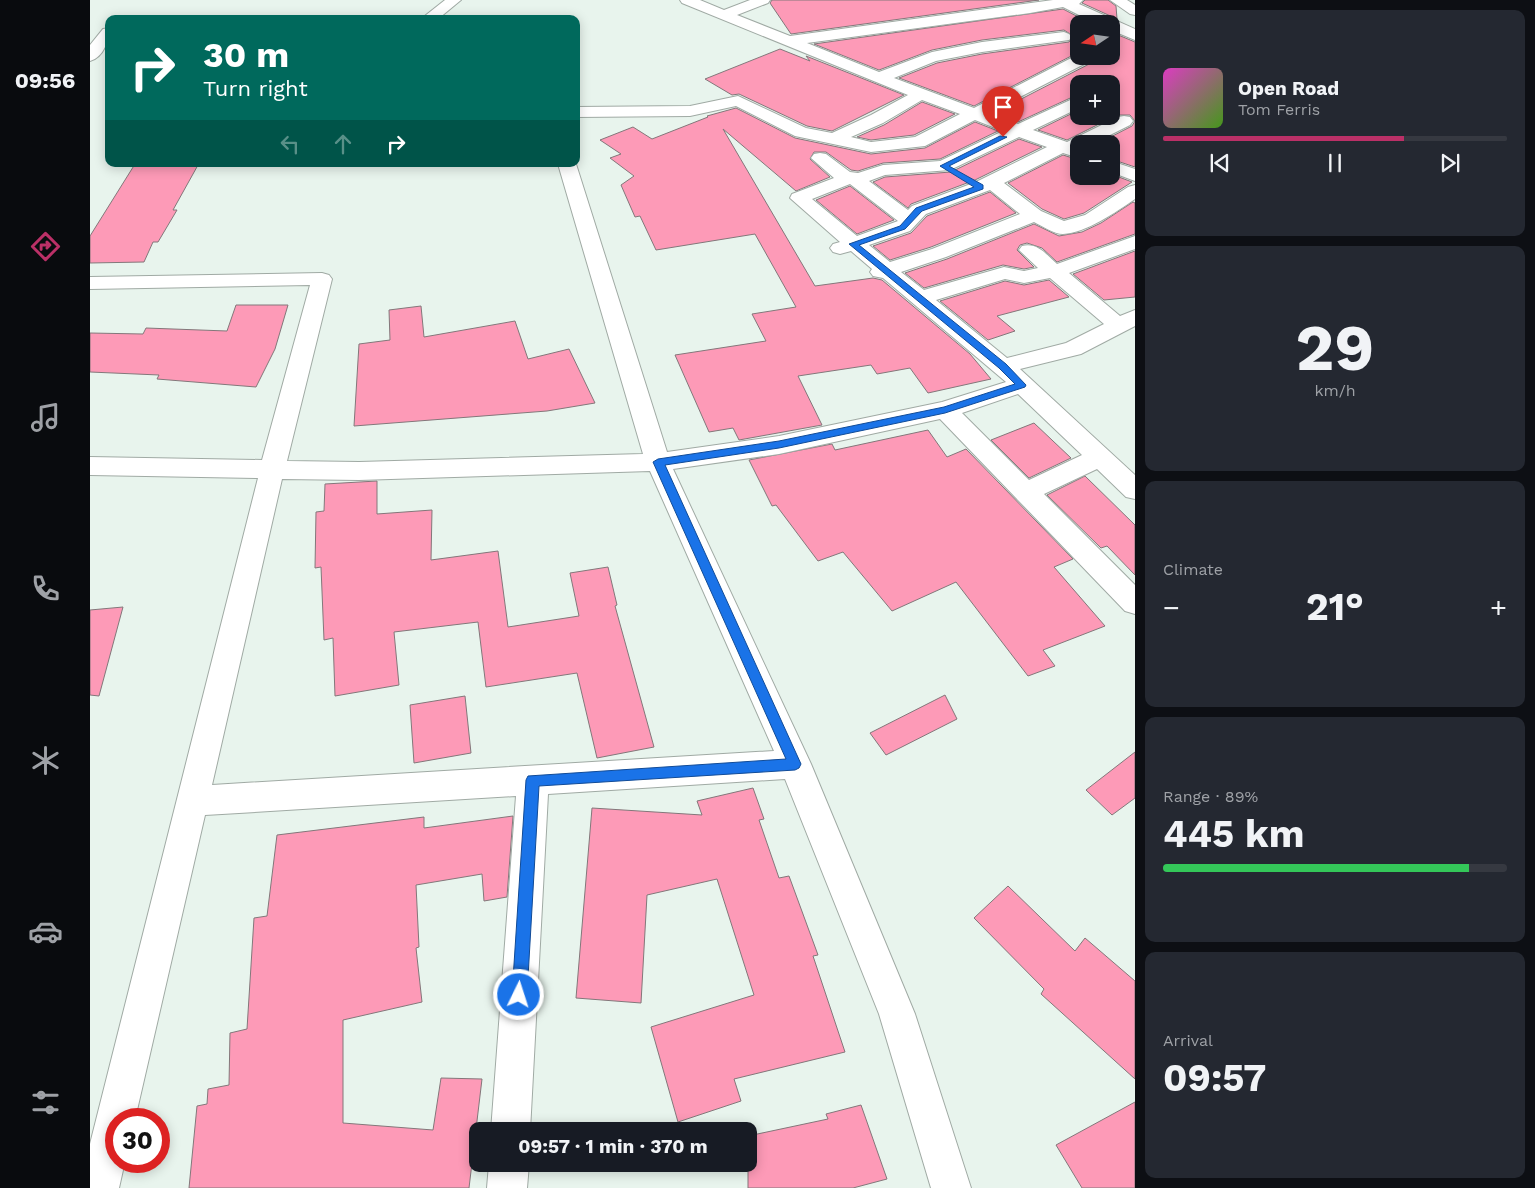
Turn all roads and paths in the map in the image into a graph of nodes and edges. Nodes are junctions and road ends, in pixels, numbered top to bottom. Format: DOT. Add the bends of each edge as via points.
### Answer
graph roads {
  1 [pos="454,0"];
  2 [pos="687,0"];
  3 [pos="763,0"];
  4 [pos="1117,0"];
  5 [pos="1048,3"];
  6 [pos="1135,11"];
  7 [pos="433,15"];
  8 [pos="1084,15"];
  9 [pos="723,16"];
  10 [pos="1120,28"];
  11 [pos="90,30"];
  12 [pos="105,32"];
  13 [pos="1135,35"];
  14 [pos="105,36"];
  15 [pos="1064,37"];
  16 [pos="1070,40"];
  17 [pos="788,41"];
  18 [pos="1120,42"];
  19 [pos="90,56"];
  20 [pos="1070,65"];
  21 [pos="879,78"];
  22 [pos="1037,82"];
  23 [pos="921,94"];
  24 [pos="1070,97"];
  25 [pos="1070,105"];
  26 [pos="580,112"];
  27 [pos="974,114"];
  28 [pos="1124,121"];
  29 [pos="1018,130"];
  30 [pos="834,139"];
  31 [pos="911,143"];
  32 [pos="1069,150"];
  33 [pos="820,158"];
  34 [pos="944,166"];
  35 [pos="568,167"];
  36 [pos="1120,169"];
  37 [pos="1135,175"];
  38 [pos="851,179"];
  39 [pos="986,184"];
  40 [pos="1135,191"];
  41 [pos="1034,215"];
  42 [pos="909,220"];
  43 [pos="1135,242"];
  44 [pos="846,246"];
  45 [pos="1029,250"];
  46 [pos="1055,271"];
  47 [pos="883,272"];
  48 [pos="90,283"];
  49 [pos="920,298"];
  50 [pos="1127,322"];
  51 [pos="1003,366"];
  52 [pos="1022,385"];
  53 [pos="945,410"];
  54 [pos="1099,457"];
  55 [pos="658,462"];
  56 [pos="90,466"];
  57 [pos="272,470"];
  58 [pos="1135,490"];
  59 [pos="1026,492"];
  60 [pos="1135,603"];
  61 [pos="795,764"];
  62 [pos="533,780"];
  63 [pos="192,801"];
  64 [pos="512,1122"];
  65 [pos="508,1172"];
  66 [pos="99,1188"];
  67 [pos="507,1188"];
  68 [pos="951,1188"];
  1 -- 7 [label="street"];
  2 -- 9 [label="street"];
  3 -- 9 [label="street"];
  4 -- 6 [label="street"];
  5 -- 8 [label="street"];
  5 -- 15 [label="street" via="1047,23"];
  5 -- 17 [label="street"];
  9 -- 17 [label="street"];
  10 -- 13 [label="street"];
  11 -- 12 [label="street"];
  13 -- 18 [label="street"];
  14 -- 19 [label="street"];
  15 -- 16 [label="street"];
  15 -- 21 [label="street" via="932,57"];
  17 -- 21 [label="street"];
  20 -- 22 [label="street"];
  21 -- 23 [label="street"];
  22 -- 24 [label="street"];
  22 -- 27 [label="street"];
  23 -- 27 [label="street"];
  23 -- 30 [label="street"];
  25 -- 29 [label="street"];
  26 -- 30 [label="street" via="690,111 738,100 801,132"];
  27 -- 29 [label="street"];
  27 -- 31 [label="street"];
  28 -- 32 [label="street"];
  29 -- 32 [label="street"];
  29 -- 34 [label="street"];
  30 -- 31 [label="street" via="871,147"];
  31 -- 34 [label="street"];
  32 -- 39 [label="street"];
  33 -- 38 [label="street"];
  34 -- 38 [label="street" via="883,170"];
  34 -- 39 [label="street"];
  35 -- 55 [label="street"];
  36 -- 37 [label="street"];
  38 -- 42 [label="street"];
  38 -- 44 [label="street" via="798,198"];
  39 -- 41 [label="street"];
  39 -- 42 [label="street" via="919,210"];
  40 -- 41 [label="street" via="1092,220 1063,228"];
  41 -- 47 [label="street"];
  42 -- 44 [label="street" via="903,227"];
  43 -- 46 [label="street"];
  44 -- 47 [label="street"];
  45 -- 46 [label="street"];
  46 -- 49 [label="street" via="1024,277 1004,273"];
  46 -- 50 [label="street"];
  47 -- 49 [label="street"];
  48 -- 57 [label="street" via="322,280"];
  49 -- 51 [label="street"];
  50 -- 51 [label="street" via="1073,349"];
  51 -- 52 [label="street"];
  52 -- 53 [label="street"];
  52 -- 54 [label="street"];
  53 -- 55 [label="street" via="779,445"];
  53 -- 59 [label="street"];
  54 -- 58 [label="street"];
  54 -- 59 [label="street"];
  55 -- 57 [label="street" via="359,472"];
  55 -- 61 [label="street"];
  56 -- 57 [label="street"];
  57 -- 63 [label="street"];
  59 -- 60 [label="street"];
  61 -- 62 [label="street"];
  61 -- 68 [label="street" via="897,1014"];
  62 -- 63 [label="street"];
  62 -- 64 [label="street"];
  63 -- 66 [label="street"];
  65 -- 67 [label="street"];
}
